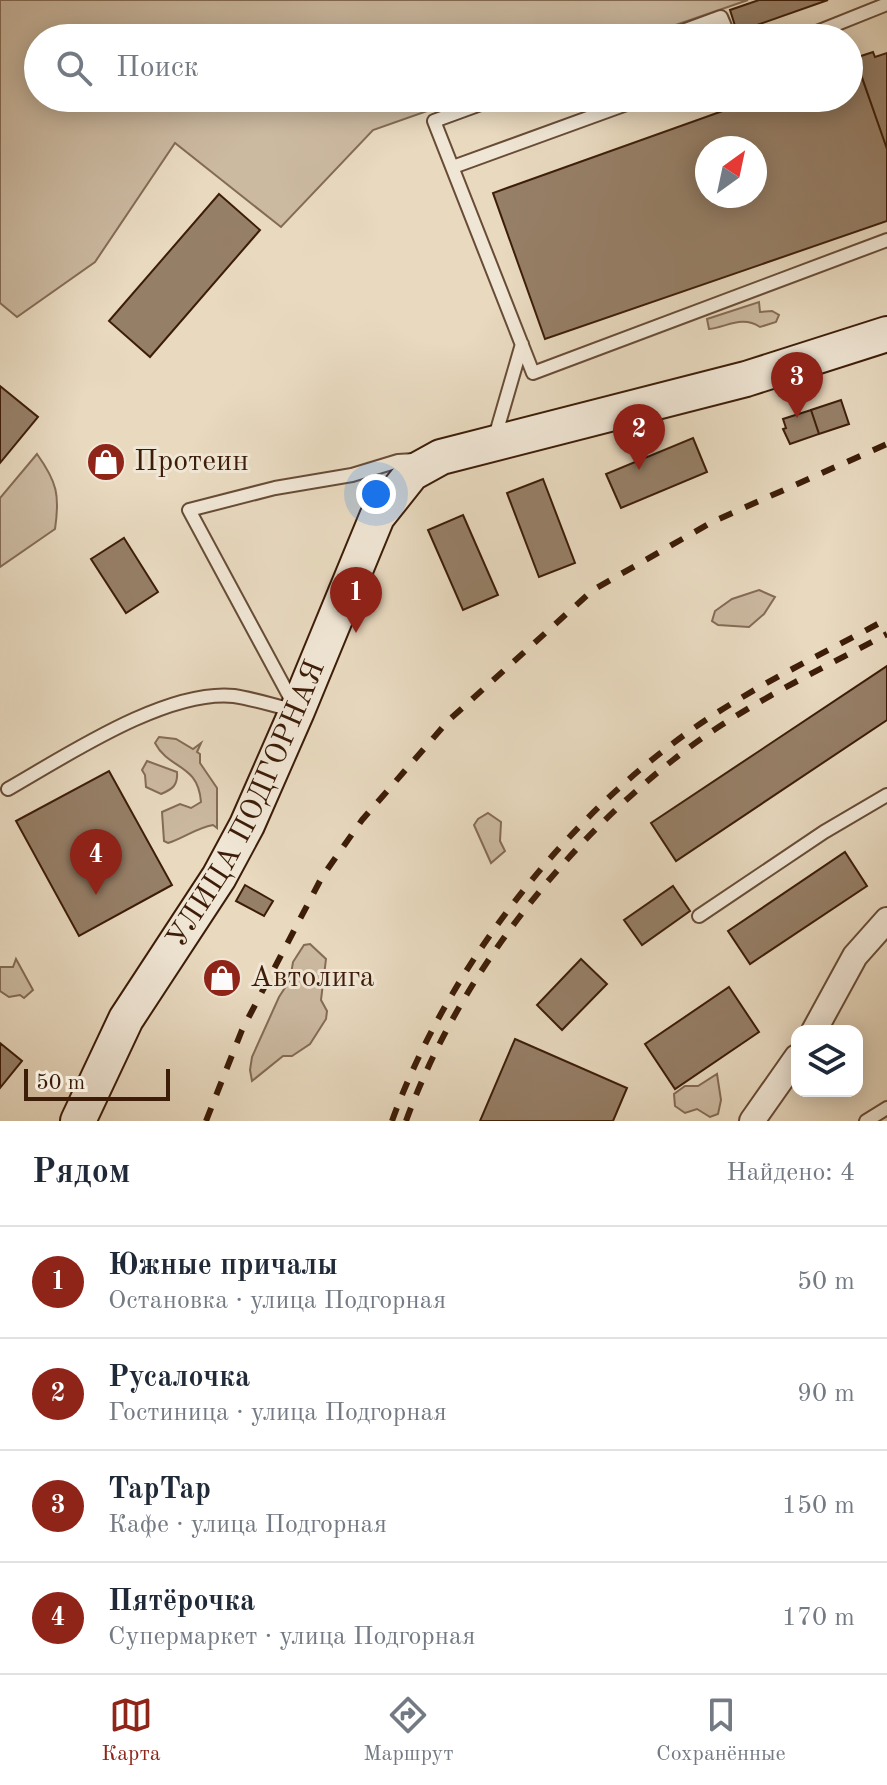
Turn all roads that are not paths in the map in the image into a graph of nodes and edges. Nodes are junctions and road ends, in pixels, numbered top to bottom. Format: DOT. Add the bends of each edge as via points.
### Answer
graph roads {
  1 [pos="887,4"];
  2 [pos="702,24"];
  3 [pos="724,24"];
  4 [pos="837,24"];
  5 [pos="459,112"];
  6 [pos="604,112"];
  7 [pos="453,167"];
  8 [pos="887,240"];
  9 [pos="887,334"];
  10 [pos="522,344"];
  11 [pos="493,444"];
  12 [pos="441,457"];
  13 [pos="297,711"];
  14 [pos="8,789"];
  15 [pos="887,795"];
  16 [pos="699,916"];
  17 [pos="887,920"];
  18 [pos="818,1025"];
  19 [pos="106,1059"];
  20 [pos="791,1066"];
  21 [pos="887,1108"];
  22 [pos="78,1121"];
  23 [pos="98,1121"];
  24 [pos="752,1121"];
  25 [pos="866,1121"];
  1 -- 4 [label="lane"];
  2 -- 3 [label="lane" via="721,17"];
  5 -- 7 [label="lane" via="434,121"];
  6 -- 7 [label="lane"];
  7 -- 10 [label="lane"];
  8 -- 10 [label="lane" via="533,373"];
  9 -- 11 [label="main road, УЛИЦА ПОДГОРНАЯ" via="746,379"];
  10 -- 11 [label="lane"];
  11 -- 12 [label="main road, УЛИЦА ПОДГОРНАЯ"];
  12 -- 13 [label="main road, УЛИЦА ПОДГОРНАЯ" via="412,473 377,517"];
  12 -- 13 [label="lane" via="398,461 189,510"];
  13 -- 14 [label="lane" via="232,696 143,713"];
  13 -- 19 [label="main road, УЛИЦА ПОДГОРНАЯ" via="219,877 149,980"];
  15 -- 16 [label="lane"];
  17 -- 18 [label="street" via="855,956"];
  19 -- 22 [label="main road, УЛИЦА ПОДГОРНАЯ"];
  19 -- 23 [label="main road, УЛИЦА ПОДГОРНАЯ"];
  20 -- 24 [label="street"];
  21 -- 25 [label="lane"];
}
